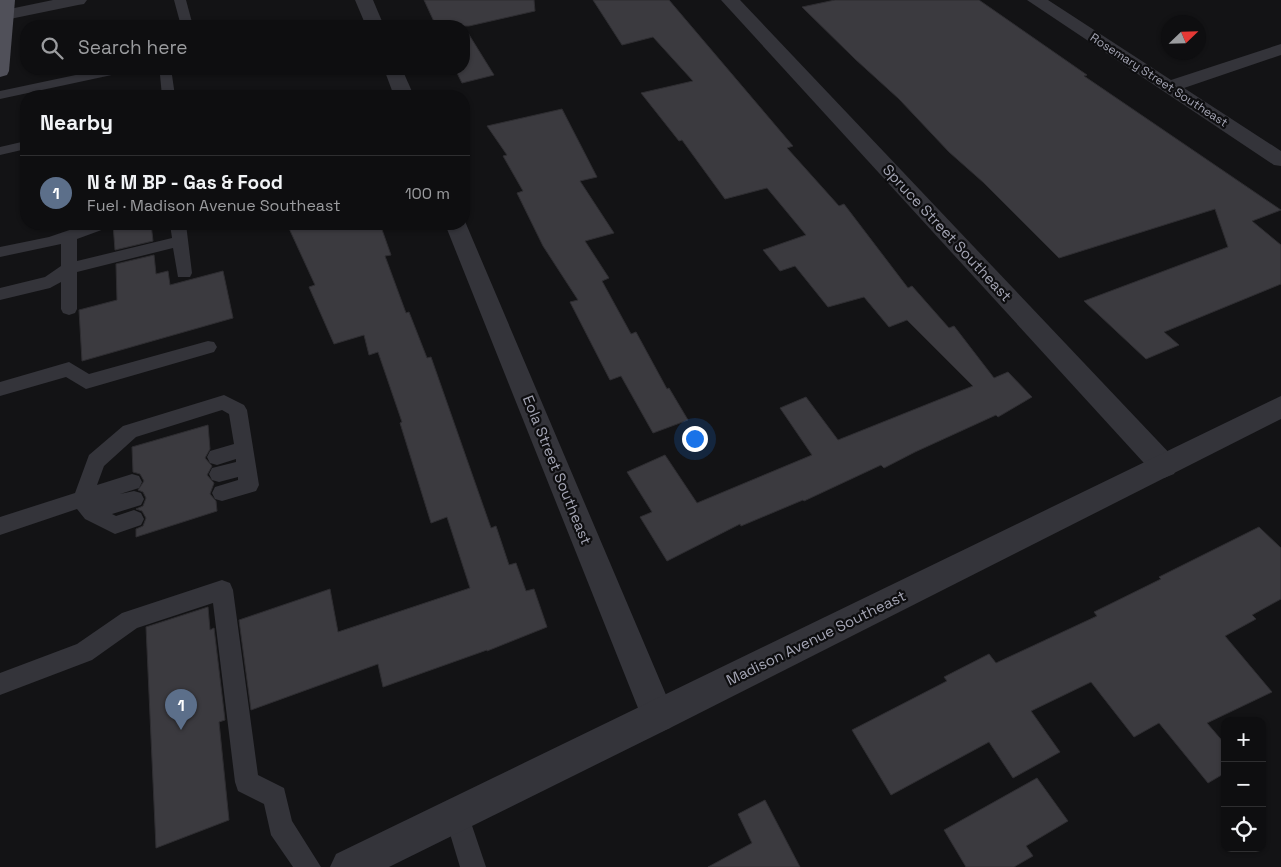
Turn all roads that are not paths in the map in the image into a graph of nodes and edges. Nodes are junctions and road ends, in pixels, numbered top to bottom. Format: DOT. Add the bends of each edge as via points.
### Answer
graph roads {
  1 [pos="78,0"];
  2 [pos="180,0"];
  3 [pos="364,0"];
  4 [pos="730,0"];
  5 [pos="1036,0"];
  6 [pos="4,18"];
  7 [pos="185,20"];
  8 [pos="372,20"];
  9 [pos="1281,49"];
  10 [pos="0,71"];
  11 [pos="93,75"];
  12 [pos="166,75"];
  13 [pos="395,75"];
  14 [pos="1169,87"];
  15 [pos="23,90"];
  16 [pos="168,90"];
  17 [pos="401,90"];
  18 [pos="20,91"];
  19 [pos="0,95"];
  20 [pos="20,146"];
  21 [pos="0,151"];
  22 [pos="1281,160"];
  23 [pos="83,230"];
  24 [pos="179,230"];
  25 [pos="458,230"];
  26 [pos="69,235"];
  27 [pos="180,241"];
  28 [pos="0,252"];
  29 [pos="68,269"];
  30 [pos="184,273"];
  31 [pos="0,294"];
  32 [pos="69,309"];
  33 [pos="208,347"];
  34 [pos="0,389"];
  35 [pos="1281,407"];
  36 [pos="1164,466"];
  37 [pos="220,475"];
  38 [pos="133,500"];
  39 [pos="86,505"];
  40 [pos="0,526"];
  41 [pos="0,684"];
  42 [pos="658,716"];
  43 [pos="456,814"];
  44 [pos="308,867"];
  45 [pos="349,867"];
  46 [pos="473,867"];
  1 -- 6 [label="street"];
  2 -- 7 [label="lane"];
  3 -- 8 [label="street"];
  4 -- 36 [label="street, Spruce Street Southeast"];
  5 -- 14 [label="street, Rosemary Street Southeast"];
  6 -- 10 [label="main road"];
  9 -- 14 [label="street"];
  11 -- 15 [label="lane"];
  12 -- 16 [label="lane"];
  13 -- 17 [label="street"];
  14 -- 22 [label="street, Rosemary Street Southeast"];
  18 -- 19 [label="lane"];
  20 -- 21 [label="lane"];
  23 -- 26 [label="lane"];
  24 -- 27 [label="lane"];
  25 -- 42 [label="street, Eola Street Southeast"];
  26 -- 28 [label="lane"];
  26 -- 29 [label="lane"];
  27 -- 29 [label="lane"];
  27 -- 30 [label="lane"];
  29 -- 31 [label="lane" via="50,282"];
  29 -- 32 [label="lane"];
  33 -- 34 [label="lane" via="86,382 70,369"];
  35 -- 36 [label="street, Madison Avenue Southeast"];
  36 -- 42 [label="street, Madison Avenue Southeast"];
  37 -- 39 [label="lane" via="245,458 238,410 224,402 130,431 96,461"];
  38 -- 39 [label="lane"];
  39 -- 40 [label="lane"];
  41 -- 44 [label="lane" via="84,652 130,620 222,590 247,782 275,797 280,826"];
  42 -- 43 [label="street, Madison Avenue Southeast"];
  43 -- 45 [label="street, Madison Avenue Southeast"];
  43 -- 46 [label="lane"];
}
